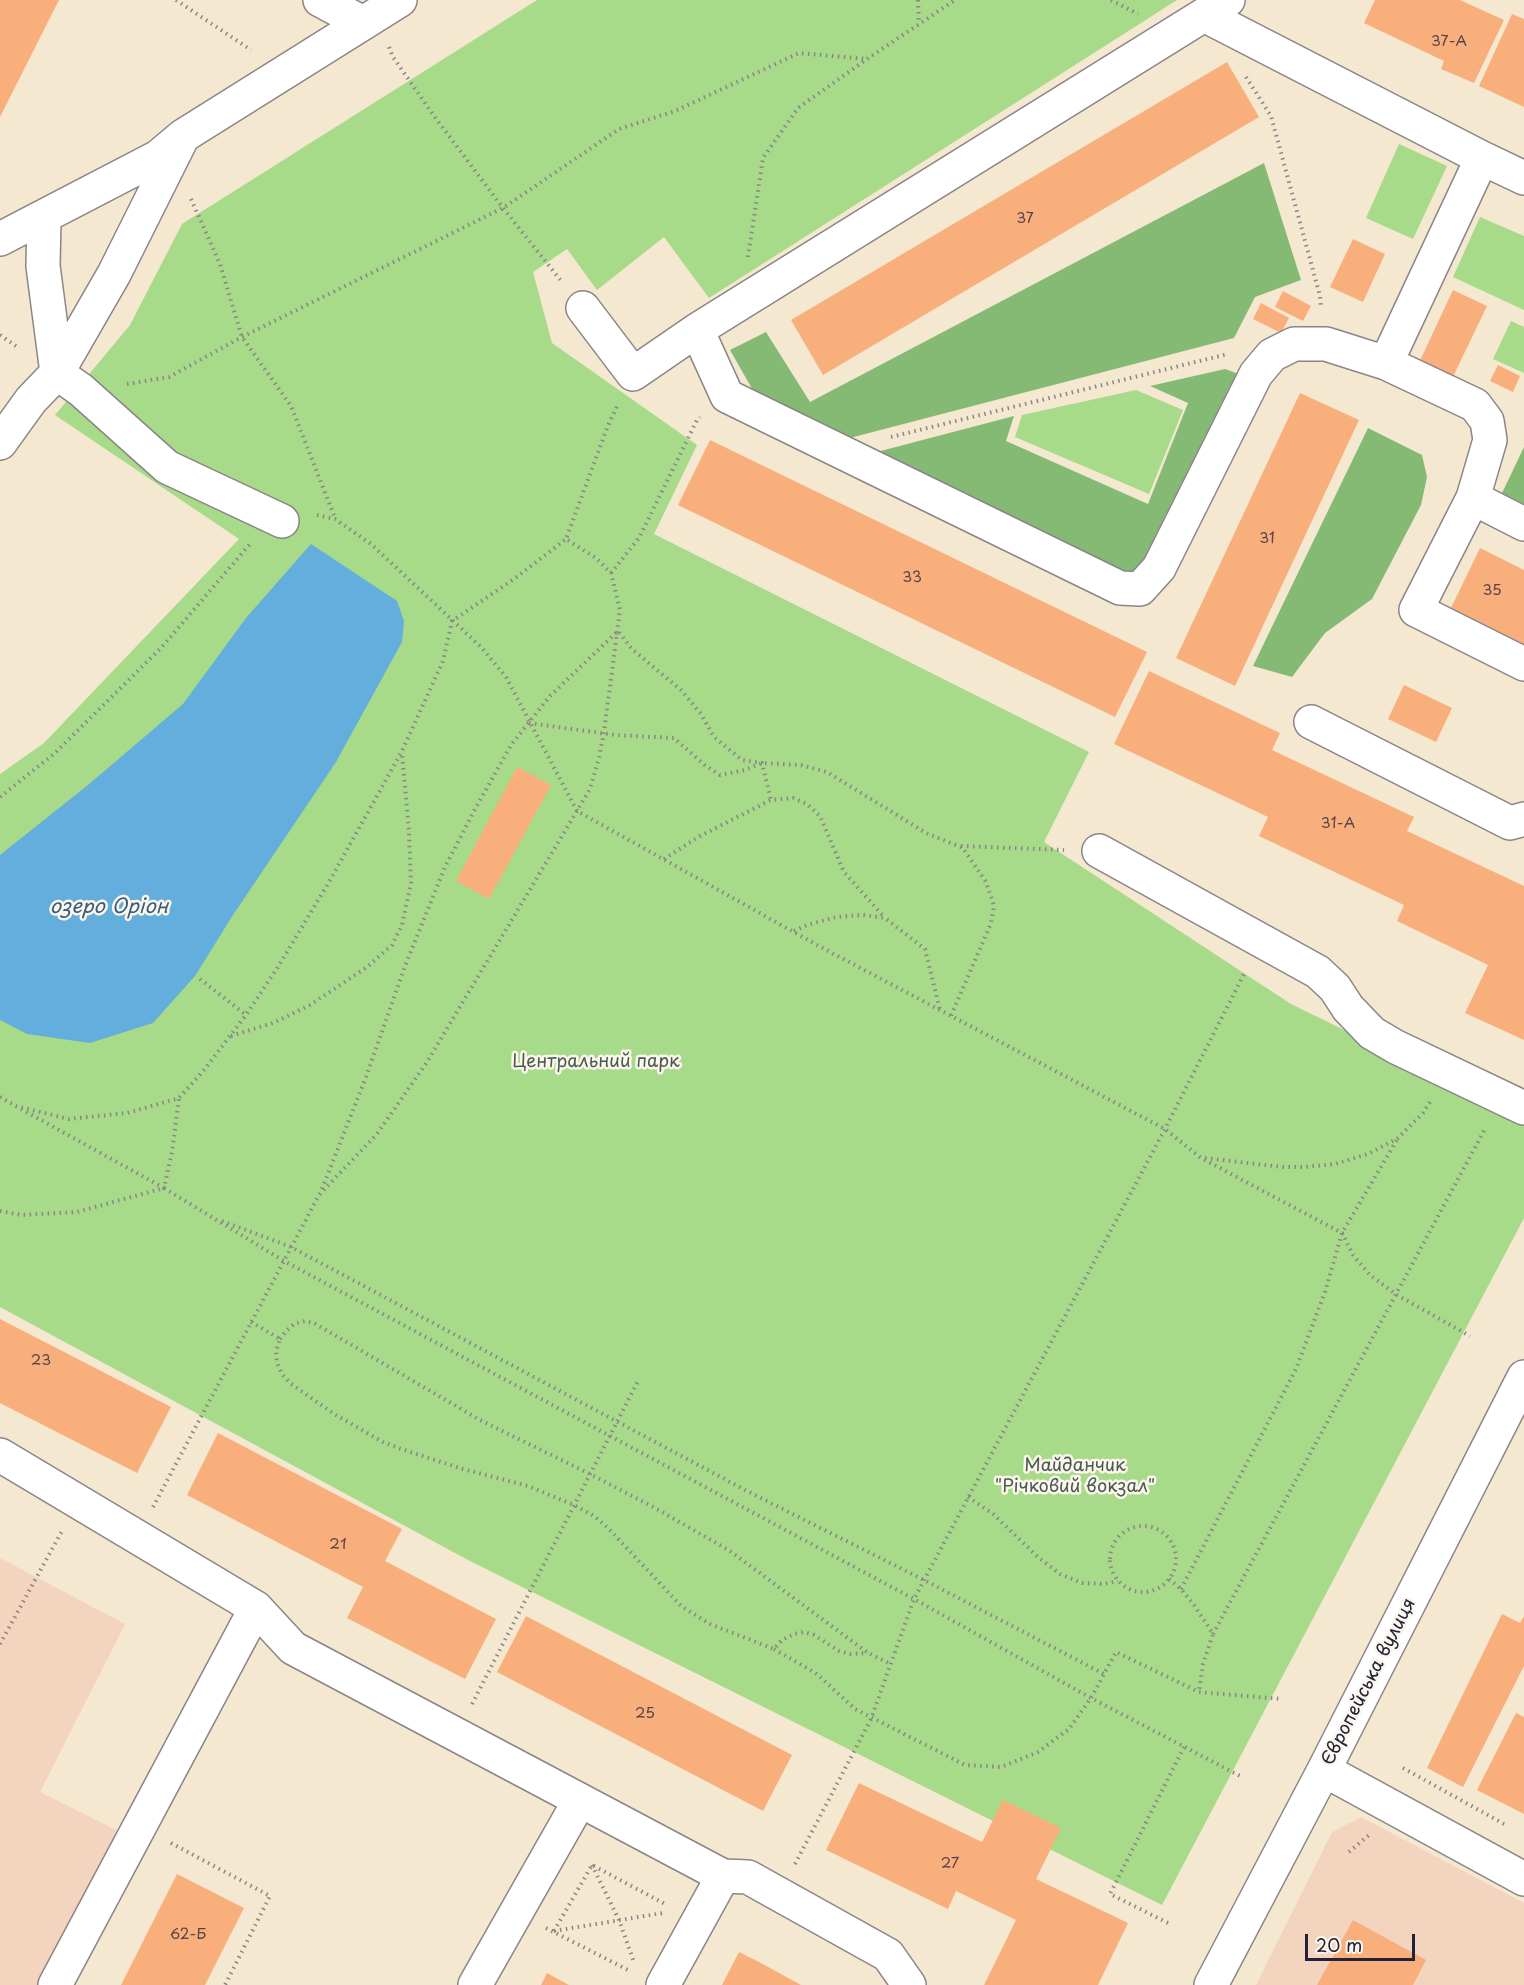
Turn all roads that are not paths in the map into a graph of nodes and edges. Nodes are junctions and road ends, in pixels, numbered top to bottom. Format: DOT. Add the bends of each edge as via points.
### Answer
graph roads {
  1 [pos="320,0"];
  2 [pos="400,0"];
  3 [pos="1203,16"];
  4 [pos="375,32"];
  5 [pos="178,147"];
  6 [pos="1482,158"];
  7 [pos="1524,178"];
  8 [pos="44,217"];
  9 [pos="0,239"];
  10 [pos="583,308"];
  11 [pos="697,330"];
  12 [pos="1386,363"];
  13 [pos="69,382"];
  14 [pos="0,443"];
  15 [pos="1473,498"];
  16 [pos="282,520"];
  17 [pos="1524,524"];
  18 [pos="1524,664"];
  19 [pos="1311,722"];
  20 [pos="1524,819"];
  21 [pos="1099,851"];
  22 [pos="1513,1102"];
  23 [pos="1524,1377"];
  24 [pos="0,1455"];
  25 [pos="256,1608"];
  26 [pos="1324,1770"];
  27 [pos="580,1800"];
  28 [pos="723,1876"];
  29 [pos="1524,1879"];
  30 [pos="651,1980"];
  31 [pos="55,1985"];
  32 [pos="475,1985"];
  33 [pos="909,1985"];
  34 [pos="1211,1985"];
  1 -- 4 [label="street"];
  2 -- 4 [label="street"];
  3 -- 6 [label="street"];
  3 -- 11 [label="street"];
  4 -- 5 [label="street" via="284,72"];
  5 -- 8 [label="street"];
  5 -- 13 [label="street" via="114,274"];
  6 -- 7 [label="street"];
  6 -- 12 [label="street"];
  8 -- 9 [label="street"];
  8 -- 13 [label="street" via="43,266"];
  10 -- 11 [label="street" via="633,374"];
  11 -- 12 [label="street" via="727,396 1120,588 1140,589 1159,568 1256,374 1272,355 1294,344 1326,344"];
  12 -- 15 [label="street" via="1475,405 1487,421 1490,440"];
  13 -- 14 [label="street" via="31,400"];
  13 -- 16 [label="street" via="166,467"];
  15 -- 17 [label="street"];
  15 -- 18 [label="street" via="1416,610"];
  19 -- 20 [label="street" via="1510,823"];
  21 -- 22 [label="street" via="1318,972 1372,1033"];
  23 -- 26 [label="street, Європейська вулиця"];
  24 -- 25 [label="street"];
  25 -- 27 [label="street" via="293,1648"];
  25 -- 31 [label="street"];
  26 -- 29 [label="street"];
  26 -- 34 [label="street, Європейська вулиця"];
  27 -- 28 [label="street"];
  27 -- 32 [label="street"];
  28 -- 30 [label="street" via="688,1916"];
  28 -- 33 [label="street" via="748,1877 888,1955"];
}
